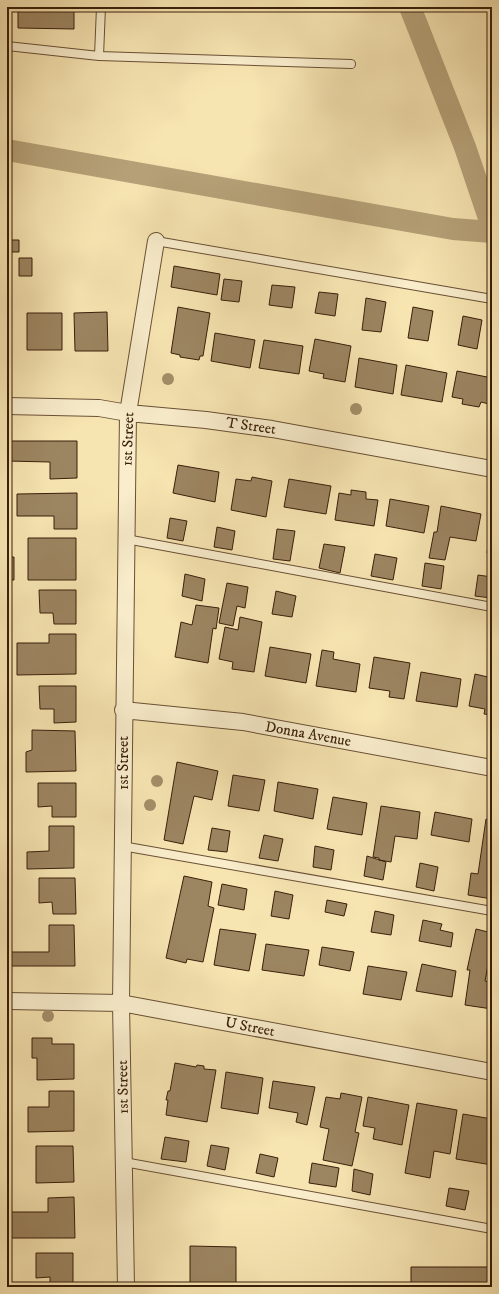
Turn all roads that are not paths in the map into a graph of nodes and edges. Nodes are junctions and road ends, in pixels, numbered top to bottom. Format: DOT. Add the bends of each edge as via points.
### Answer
graph roads {
  1 [pos="100,7"];
  2 [pos="7,46"];
  3 [pos="99,56"];
  4 [pos="351,64"];
  5 [pos="156,241"];
  6 [pos="492,299"];
  7 [pos="7,406"];
  8 [pos="128,413"];
  9 [pos="492,469"];
  10 [pos="126,539"];
  11 [pos="492,608"];
  12 [pos="123,710"];
  13 [pos="492,768"];
  14 [pos="122,846"];
  15 [pos="492,911"];
  16 [pos="7,1002"];
  17 [pos="121,1003"];
  18 [pos="492,1072"];
  19 [pos="124,1162"];
  20 [pos="492,1229"];
  21 [pos="126,1287"];
  1 -- 3 [label="lane"];
  2 -- 3 [label="lane"];
  3 -- 4 [label="lane"];
  5 -- 6 [label="lane"];
  5 -- 8 [label="street, 1st Street"];
  7 -- 8 [label="street, T Street" via="99,408"];
  8 -- 9 [label="street, T Street" via="272,429"];
  8 -- 10 [label="street, 1st Street"];
  10 -- 11 [label="lane"];
  10 -- 12 [label="street, 1st Street"];
  12 -- 13 [label="street, Donna Avenue" via="244,722"];
  12 -- 14 [label="street, 1st Street"];
  14 -- 15 [label="lane"];
  14 -- 17 [label="street, 1st Street"];
  16 -- 17 [label="street, U Street"];
  17 -- 18 [label="street, U Street"];
  17 -- 19 [label="street, 1st Street"];
  19 -- 20 [label="lane"];
  19 -- 21 [label="street, 1st Street"];
}
